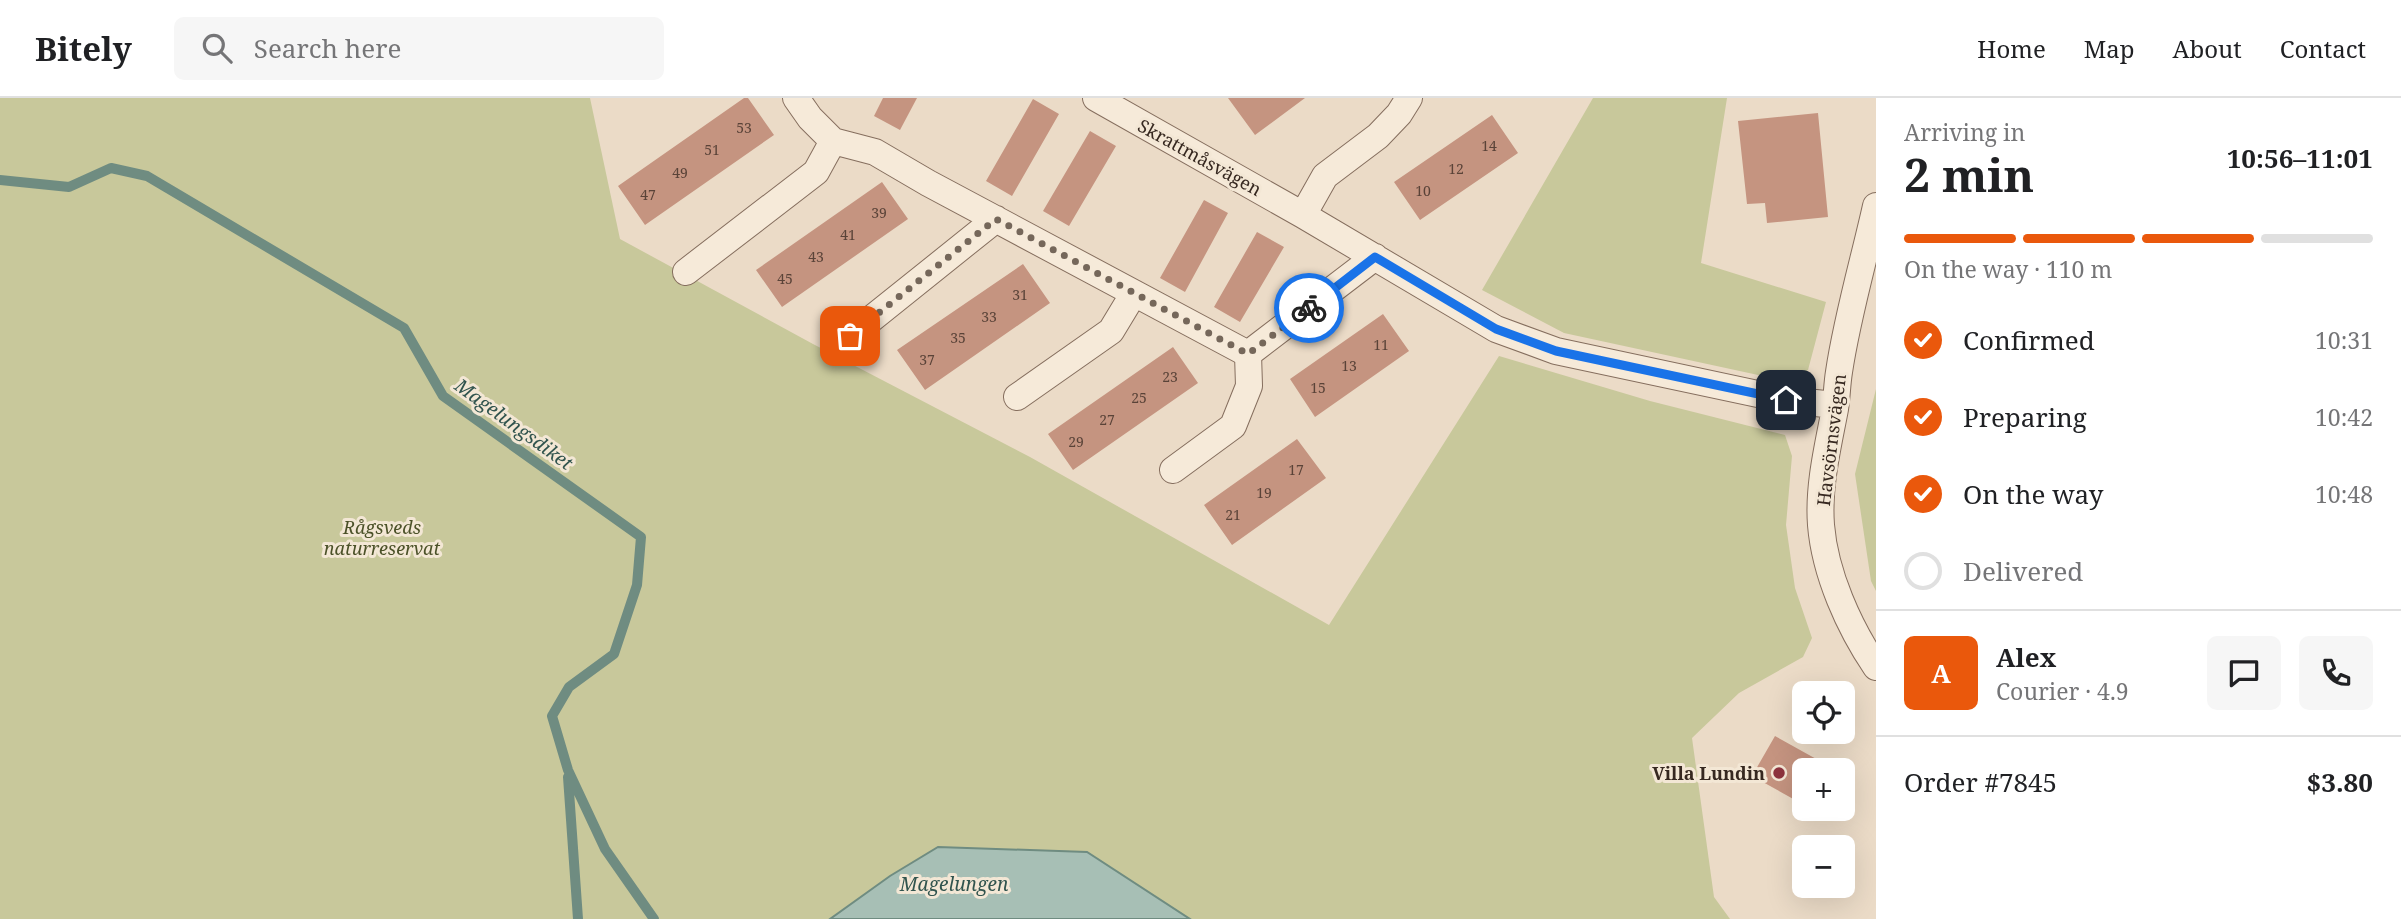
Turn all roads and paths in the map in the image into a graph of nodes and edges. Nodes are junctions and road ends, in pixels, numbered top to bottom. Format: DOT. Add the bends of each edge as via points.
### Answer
graph roads {
  1 [pos="796,98"];
  2 [pos="1096,98"];
  3 [pos="1409,98"];
  4 [pos="833,141"];
  5 [pos="1876,206"];
  6 [pos="1303,215"];
  7 [pos="996,219"];
  8 [pos="1375,257"];
  9 [pos="685,272"];
  10 [pos="1134,293"];
  11 [pos="850,336"];
  12 [pos="1248,354"];
  13 [pos="1017,397"];
  14 [pos="1835,405"];
  15 [pos="1173,470"];
  16 [pos="1876,667"];
  1 -- 4 [label="street"];
  2 -- 6 [label="street, Skrattmåsvägen"];
  3 -- 6 [label="street" via="1378,136 1325,176"];
  4 -- 7 [label="street" via="875,152"];
  4 -- 9 [label="street" via="816,172"];
  5 -- 14 [label="street, Havsörnsvägen"];
  6 -- 8 [label="street, Skrattmåsvägen"];
  7 -- 10 [label="street"];
  7 -- 11 [label="street"];
  8 -- 12 [label="street"];
  8 -- 14 [label="street, Skrattmåsvägen" via="1496,329 1556,351 1786,400"];
  10 -- 12 [label="street"];
  10 -- 13 [label="street" via="1111,331"];
  12 -- 15 [label="street" via="1249,386 1233,426"];
  14 -- 16 [label="street, Havsörnsvägen" via="1824,466 1821,524 1830,568 1847,614"];
}
